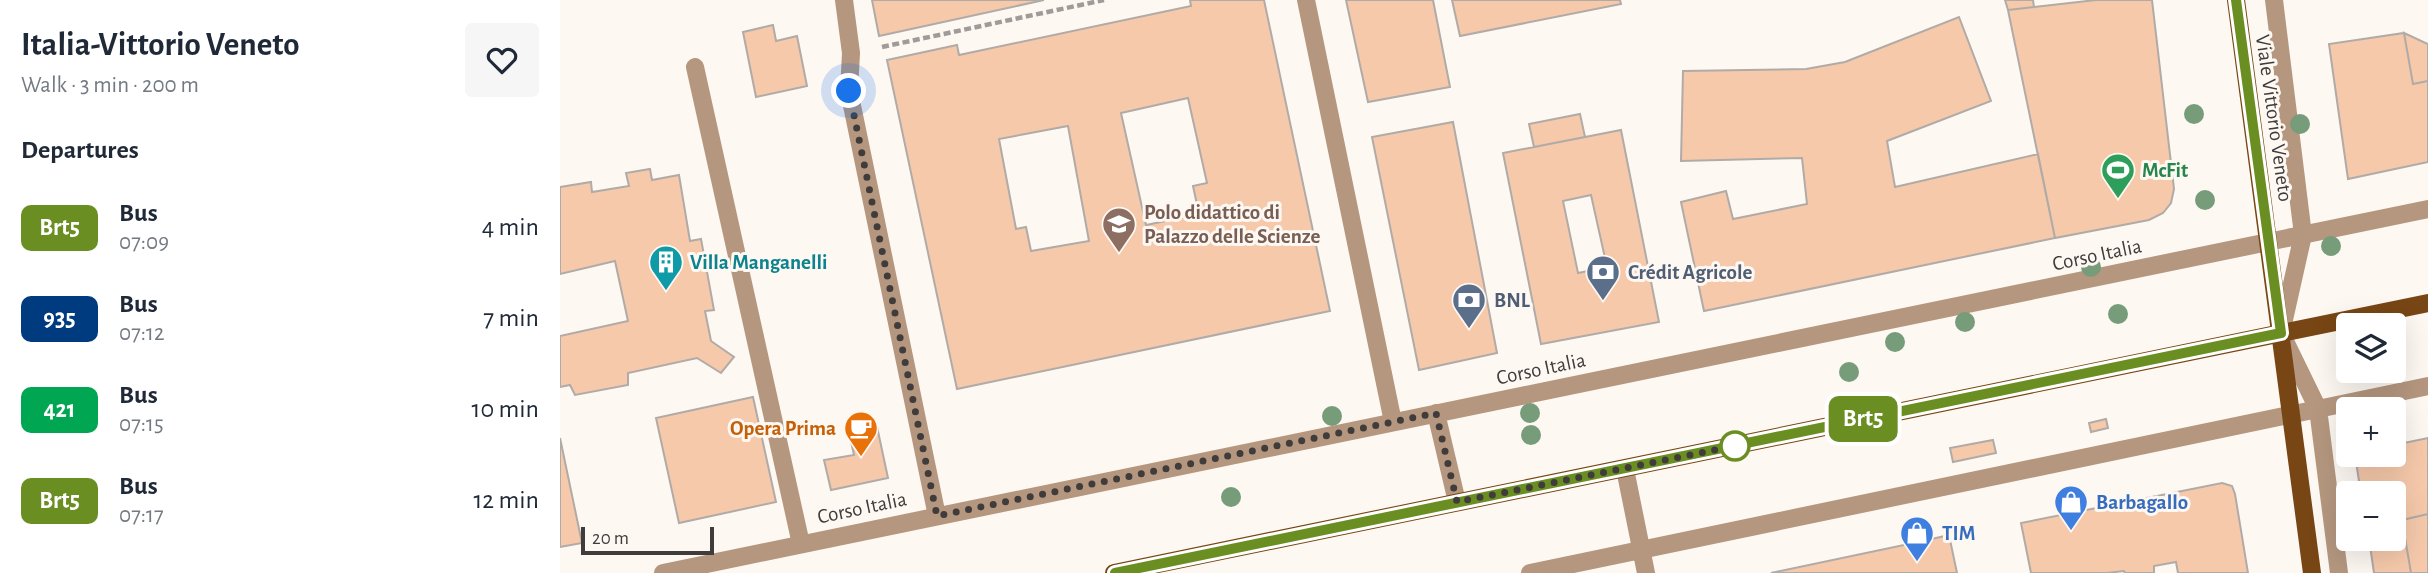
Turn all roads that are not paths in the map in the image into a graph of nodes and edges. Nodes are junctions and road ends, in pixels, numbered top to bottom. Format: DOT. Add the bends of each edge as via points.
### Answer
graph roads {
  1 [pos="844,0"];
  2 [pos="1306,0"];
  3 [pos="2236,0"];
  4 [pos="2274,0"];
  5 [pos="695,67"];
  6 [pos="2428,209"];
  7 [pos="2303,235"];
  8 [pos="2268,242"];
  9 [pos="2428,303"];
  10 [pos="2281,333"];
  11 [pos="2428,386"];
  12 [pos="2318,409"];
  13 [pos="1436,413"];
  14 [pos="2292,414"];
  15 [pos="1393,422"];
  16 [pos="1625,468"];
  17 [pos="1457,502"];
  18 [pos="937,516"];
  19 [pos="802,544"];
  20 [pos="1641,551"];
  21 [pos="663,573"];
  22 [pos="1114,573"];
  23 [pos="1530,573"];
  24 [pos="1646,573"];
  25 [pos="2312,573"];
  26 [pos="2339,573"];
  1 -- 18 [label="street" via="851,53 849,91"];
  2 -- 15 [label="street"];
  3 -- 8 [label="main road, Viale Vittorio Veneto"];
  4 -- 7 [label="street"];
  5 -- 19 [label="street"];
  6 -- 7 [label="street, Corso Italia"];
  7 -- 8 [label="street, Corso Italia"];
  7 -- 10 [label="street"];
  8 -- 10 [label="main road, Viale Vittorio Veneto"];
  8 -- 13 [label="street, Corso Italia"];
  9 -- 10 [label="main road"];
  10 -- 12 [label="street"];
  10 -- 14 [label="main road, Viale Vittorio Veneto"];
  10 -- 16 [label="main road"];
  11 -- 12 [label="street"];
  12 -- 14 [label="street"];
  12 -- 26 [label="street"];
  13 -- 15 [label="street, Corso Italia"];
  13 -- 17 [label="street"];
  14 -- 20 [label="street"];
  14 -- 25 [label="main road, Viale Vittorio Veneto"];
  15 -- 18 [label="street, Corso Italia"];
  16 -- 17 [label="main road"];
  16 -- 20 [label="street"];
  17 -- 22 [label="main road"];
  18 -- 19 [label="street, Corso Italia"];
  19 -- 21 [label="street, Corso Italia"];
  20 -- 23 [label="street"];
  20 -- 24 [label="street"];
}
